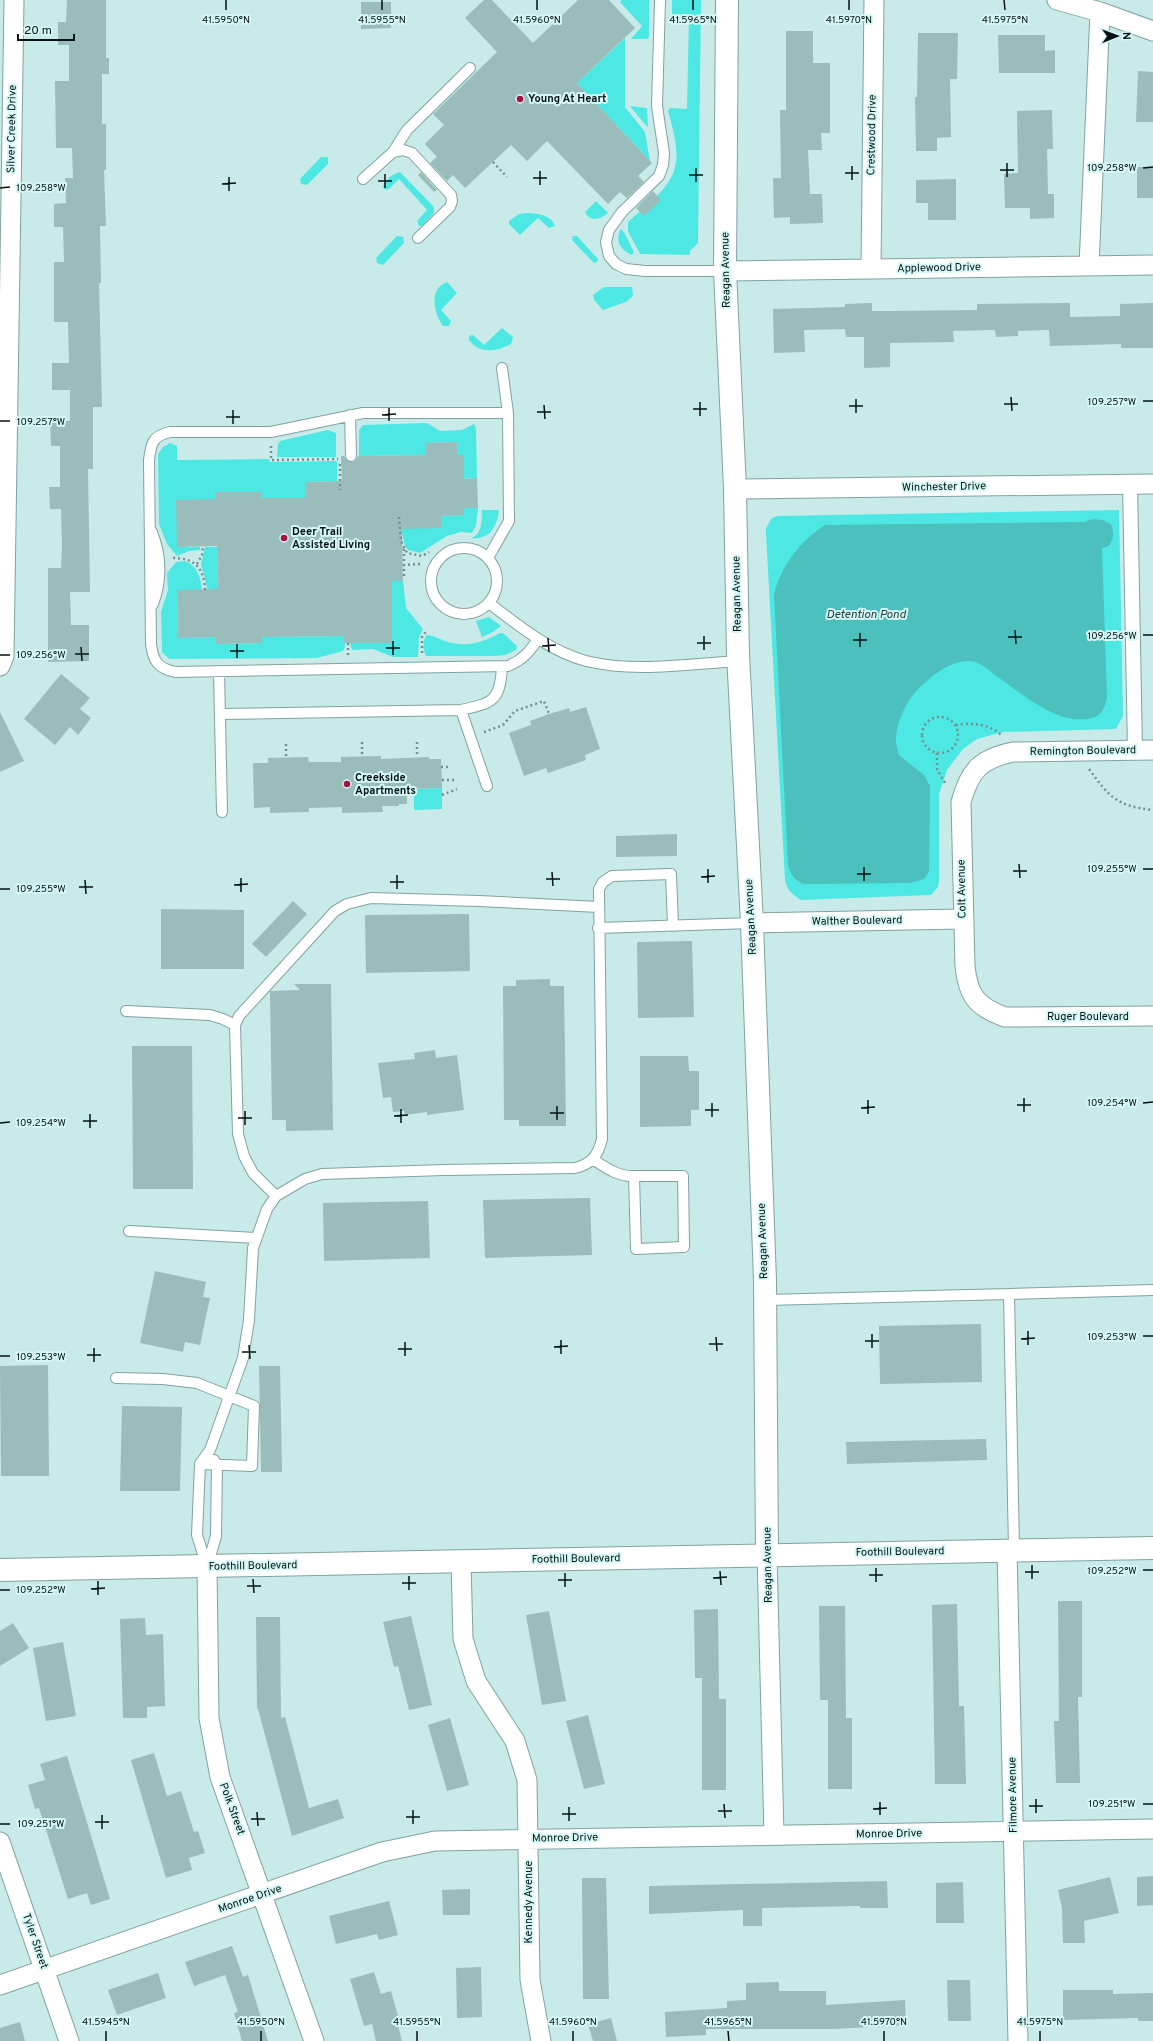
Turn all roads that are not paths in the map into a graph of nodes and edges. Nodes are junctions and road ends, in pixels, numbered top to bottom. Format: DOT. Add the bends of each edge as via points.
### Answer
graph roads {
  1 [pos="14,0"];
  2 [pos="660,0"];
  3 [pos="727,0"];
  4 [pos="874,0"];
  5 [pos="1057,0"];
  6 [pos="1100,12"];
  7 [pos="1153,31"];
  8 [pos="470,68"];
  9 [pos="6,142"];
  10 [pos="393,152"];
  11 [pos="363,179"];
  12 [pos="418,238"];
  13 [pos="1153,265"];
  14 [pos="1089,266"];
  15 [pos="871,269"];
  16 [pos="725,271"];
  17 [pos="4,366"];
  18 [pos="502,368"];
  19 [pos="508,413"];
  20 [pos="350,415"];
  21 [pos="351,456"];
  22 [pos="1130,484"];
  23 [pos="1153,484"];
  24 [pos="735,489"];
  25 [pos="149,526"];
  26 [pos="488,558"];
  27 [pos="489,603"];
  28 [pos="151,611"];
  29 [pos="538,639"];
  30 [pos="738,661"];
  31 [pos="0,666"];
  32 [pos="502,667"];
  33 [pos="220,671"];
  34 [pos="461,710"];
  35 [pos="220,714"];
  36 [pos="1144,751"];
  37 [pos="1013,752"];
  38 [pos="487,786"];
  39 [pos="222,812"];
  40 [pos="598,907"];
  41 [pos="962,919"];
  42 [pos="752,923"];
  43 [pos="673,926"];
  44 [pos="598,928"];
  45 [pos="126,1011"];
  46 [pos="1153,1016"];
  47 [pos="1022,1017"];
  48 [pos="235,1025"];
  49 [pos="594,1160"];
  50 [pos="634,1176"];
  51 [pos="276,1196"];
  52 [pos="129,1231"];
  53 [pos="256,1238"];
  54 [pos="1153,1290"];
  55 [pos="1009,1294"];
  56 [pos="765,1300"];
  57 [pos="116,1378"];
  58 [pos="231,1395"];
  59 [pos="210,1450"];
  60 [pos="200,1464"];
  61 [pos="216,1465"];
  62 [pos="1153,1548"];
  63 [pos="1011,1550"];
  64 [pos="767,1555"];
  65 [pos="461,1561"];
  66 [pos="207,1567"];
  67 [pos="0,1570"];
  68 [pos="1153,1829"];
  69 [pos="1014,1832"];
  70 [pos="774,1835"];
  71 [pos="529,1838"];
  72 [pos="0,1842"];
  73 [pos="264,1894"];
  74 [pos="45,1970"];
  75 [pos="0,1985"];
  76 [pos="70,2041"];
  77 [pos="314,2041"];
  78 [pos="541,2041"];
  79 [pos="1018,2041"];
  1 -- 9 [label="street, Silver Creek Drive"];
  2 -- 16 [label="lane" via="657,106 664,154 663,165 659,176 622,212 608,230 606,242 609,256 616,264 626,269"];
  3 -- 16 [label="street, Reagan Avenue"];
  4 -- 15 [label="street, Crestwood Drive"];
  5 -- 6 [label="street"];
  6 -- 7 [label="street"];
  6 -- 14 [label="street"];
  8 -- 10 [label="lane" via="407,130"];
  9 -- 17 [label="street, Silver Creek Drive"];
  10 -- 11 [label="lane"];
  10 -- 12 [label="lane" via="403,150 412,153 451,195 450,208"];
  13 -- 14 [label="street, Applewood Drive"];
  14 -- 15 [label="street, Applewood Drive"];
  15 -- 16 [label="street, Applewood Drive"];
  16 -- 24 [label="street, Reagan Avenue"];
  17 -- 31 [label="street, Silver Creek Drive" via="4,656"];
  18 -- 19 [label="lane"];
  19 -- 20 [label="lane"];
  19 -- 26 [label="lane" via="509,521"];
  20 -- 21 [label="lane"];
  20 -- 25 [label="lane" via="271,432 160,434 154,440 148,460"];
  22 -- 23 [label="street, Winchester Drive"];
  22 -- 24 [label="street, Winchester Drive"];
  22 -- 36 [label="street"];
  24 -- 30 [label="street, Reagan Avenue"];
  25 -- 28 [label="lane"];
  25 -- 28 [label="lane" via="158,549 159,587"];
  26 -- 27 [label="lane" via="496,574 497,584"];
  26 -- 27 [label="lane" via="477,550 456,549 439,560 433,569 431,580 433,592 447,609 469,613 480,610"];
  27 -- 29 [label="lane"];
  28 -- 33 [label="lane" via="153,655 165,670"];
  29 -- 30 [label="lane" via="584,660 607,665 630,667"];
  29 -- 32 [label="lane" via="528,654 518,662"];
  30 -- 42 [label="street, Reagan Avenue"];
  32 -- 33 [label="lane"];
  32 -- 34 [label="lane" via="501,685 495,697 485,705"];
  33 -- 35 [label="lane"];
  34 -- 35 [label="lane"];
  34 -- 38 [label="lane"];
  35 -- 39 [label="lane"];
  36 -- 37 [label="street, Remington Boulevard"];
  37 -- 41 [label="street, Colt Avenue" via="994,756 973,772 966,783 961,802"];
  40 -- 43 [label="lane" via="598,889 612,876 672,874"];
  40 -- 44 [label="lane"];
  40 -- 48 [label="lane" via="371,898 347,904 335,911 239,1016"];
  41 -- 42 [label="street, Walther Boulevard"];
  41 -- 47 [label="street, Colt Avenue" via="966,982 972,995 980,1005 992,1012 1005,1017"];
  42 -- 43 [label="lane"];
  42 -- 56 [label="street, Reagan Avenue"];
  43 -- 44 [label="lane"];
  44 -- 49 [label="lane" via="602,1139"];
  45 -- 48 [label="lane" via="210,1015"];
  46 -- 47 [label="street, Ruger Boulevard"];
  48 -- 51 [label="lane" via="238,1134 244,1156 253,1173"];
  49 -- 50 [label="lane" via="618,1174"];
  49 -- 51 [label="lane" via="585,1166 575,1168 322,1174 305,1179"];
  50 -- 50 [label="lane" via="683,1176 684,1247 636,1249"];
  51 -- 53 [label="lane" via="267,1209"];
  52 -- 53 [label="lane"];
  53 -- 58 [label="lane" via="243,1358"];
  54 -- 55 [label="lane"];
  55 -- 56 [label="lane"];
  55 -- 63 [label="lane"];
  56 -- 64 [label="street, Reagan Avenue"];
  57 -- 58 [label="lane" via="197,1383"];
  58 -- 59 [label="lane"];
  58 -- 61 [label="lane" via="254,1406 252,1466"];
  59 -- 60 [label="lane"];
  59 -- 61 [label="lane"];
  60 -- 61 [label="lane"];
  60 -- 66 [label="lane" via="197,1534"];
  61 -- 66 [label="lane" via="216,1536"];
  62 -- 63 [label="street, Foothill Boulevard"];
  63 -- 64 [label="street, Foothill Boulevard"];
  63 -- 69 [label="street, Filmore Avenue"];
  64 -- 65 [label="street, Foothill Boulevard"];
  64 -- 70 [label="street, Reagan Avenue"];
  65 -- 66 [label="street, Foothill Boulevard"];
  65 -- 71 [label="street, Kennedy Avenue" via="463,1639 476,1681 515,1741 527,1780"];
  66 -- 67 [label="street, Foothill Boulevard"];
  66 -- 73 [label="street, Polk Street" via="209,1718 220,1776"];
  68 -- 69 [label="street, Monroe Drive"];
  69 -- 70 [label="street, Monroe Drive"];
  69 -- 79 [label="street, Filmore Avenue"];
  70 -- 71 [label="street, Monroe Drive"];
  71 -- 73 [label="street, Monroe Drive" via="435,1841 382,1852"];
  71 -- 78 [label="street, Kennedy Avenue" via="530,1980"];
  72 -- 74 [label="street, Tyler Street"];
  73 -- 74 [label="street, Monroe Drive"];
  73 -- 77 [label="street, Polk Street"];
  74 -- 75 [label="street, Monroe Drive"];
  74 -- 76 [label="street, Tyler Street"];
}
